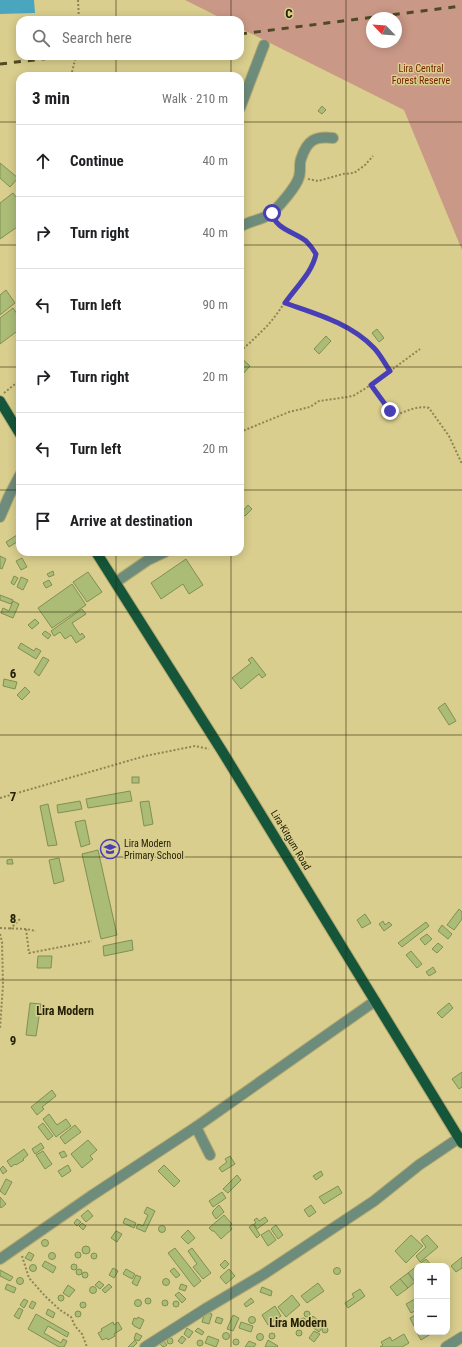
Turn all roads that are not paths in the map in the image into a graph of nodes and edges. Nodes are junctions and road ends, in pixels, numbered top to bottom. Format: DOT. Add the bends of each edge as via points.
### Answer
graph roads {
  1 [pos="264,45"];
  2 [pos="244,98"];
  3 [pos="333,138"];
  4 [pos="244,225"];
  5 [pos="0,400"];
  6 [pos="16,427"];
  7 [pos="16,483"];
  8 [pos="0,517"];
  9 [pos="99,556"];
  10 [pos="156,556"];
  11 [pos="116,582"];
  12 [pos="376,1002"];
  13 [pos="196,1126"];
  14 [pos="460,1135"];
  15 [pos="210,1155"];
  16 [pos="0,1259"];
  17 [pos="462,1337"];
  18 [pos="145,1347"];
  19 [pos="446,1347"];
  1 -- 2 [label="street"];
  3 -- 4 [label="street" via="313,139 301,159 299,177 285,198 272,213"];
  5 -- 6 [label="main road"];
  7 -- 8 [label="street"];
  9 -- 11 [label="main road, Lira-Kitgum Road"];
  10 -- 11 [label="street"];
  11 -- 12 [label="main road, Lira-Kitgum Road"];
  12 -- 13 [label="street"];
  12 -- 14 [label="main road, Lira-Kitgum Road"];
  13 -- 15 [label="street"];
  13 -- 16 [label="street"];
  14 -- 18 [label="street" via="374,1201 264,1274"];
  17 -- 19 [label="street"];
}
